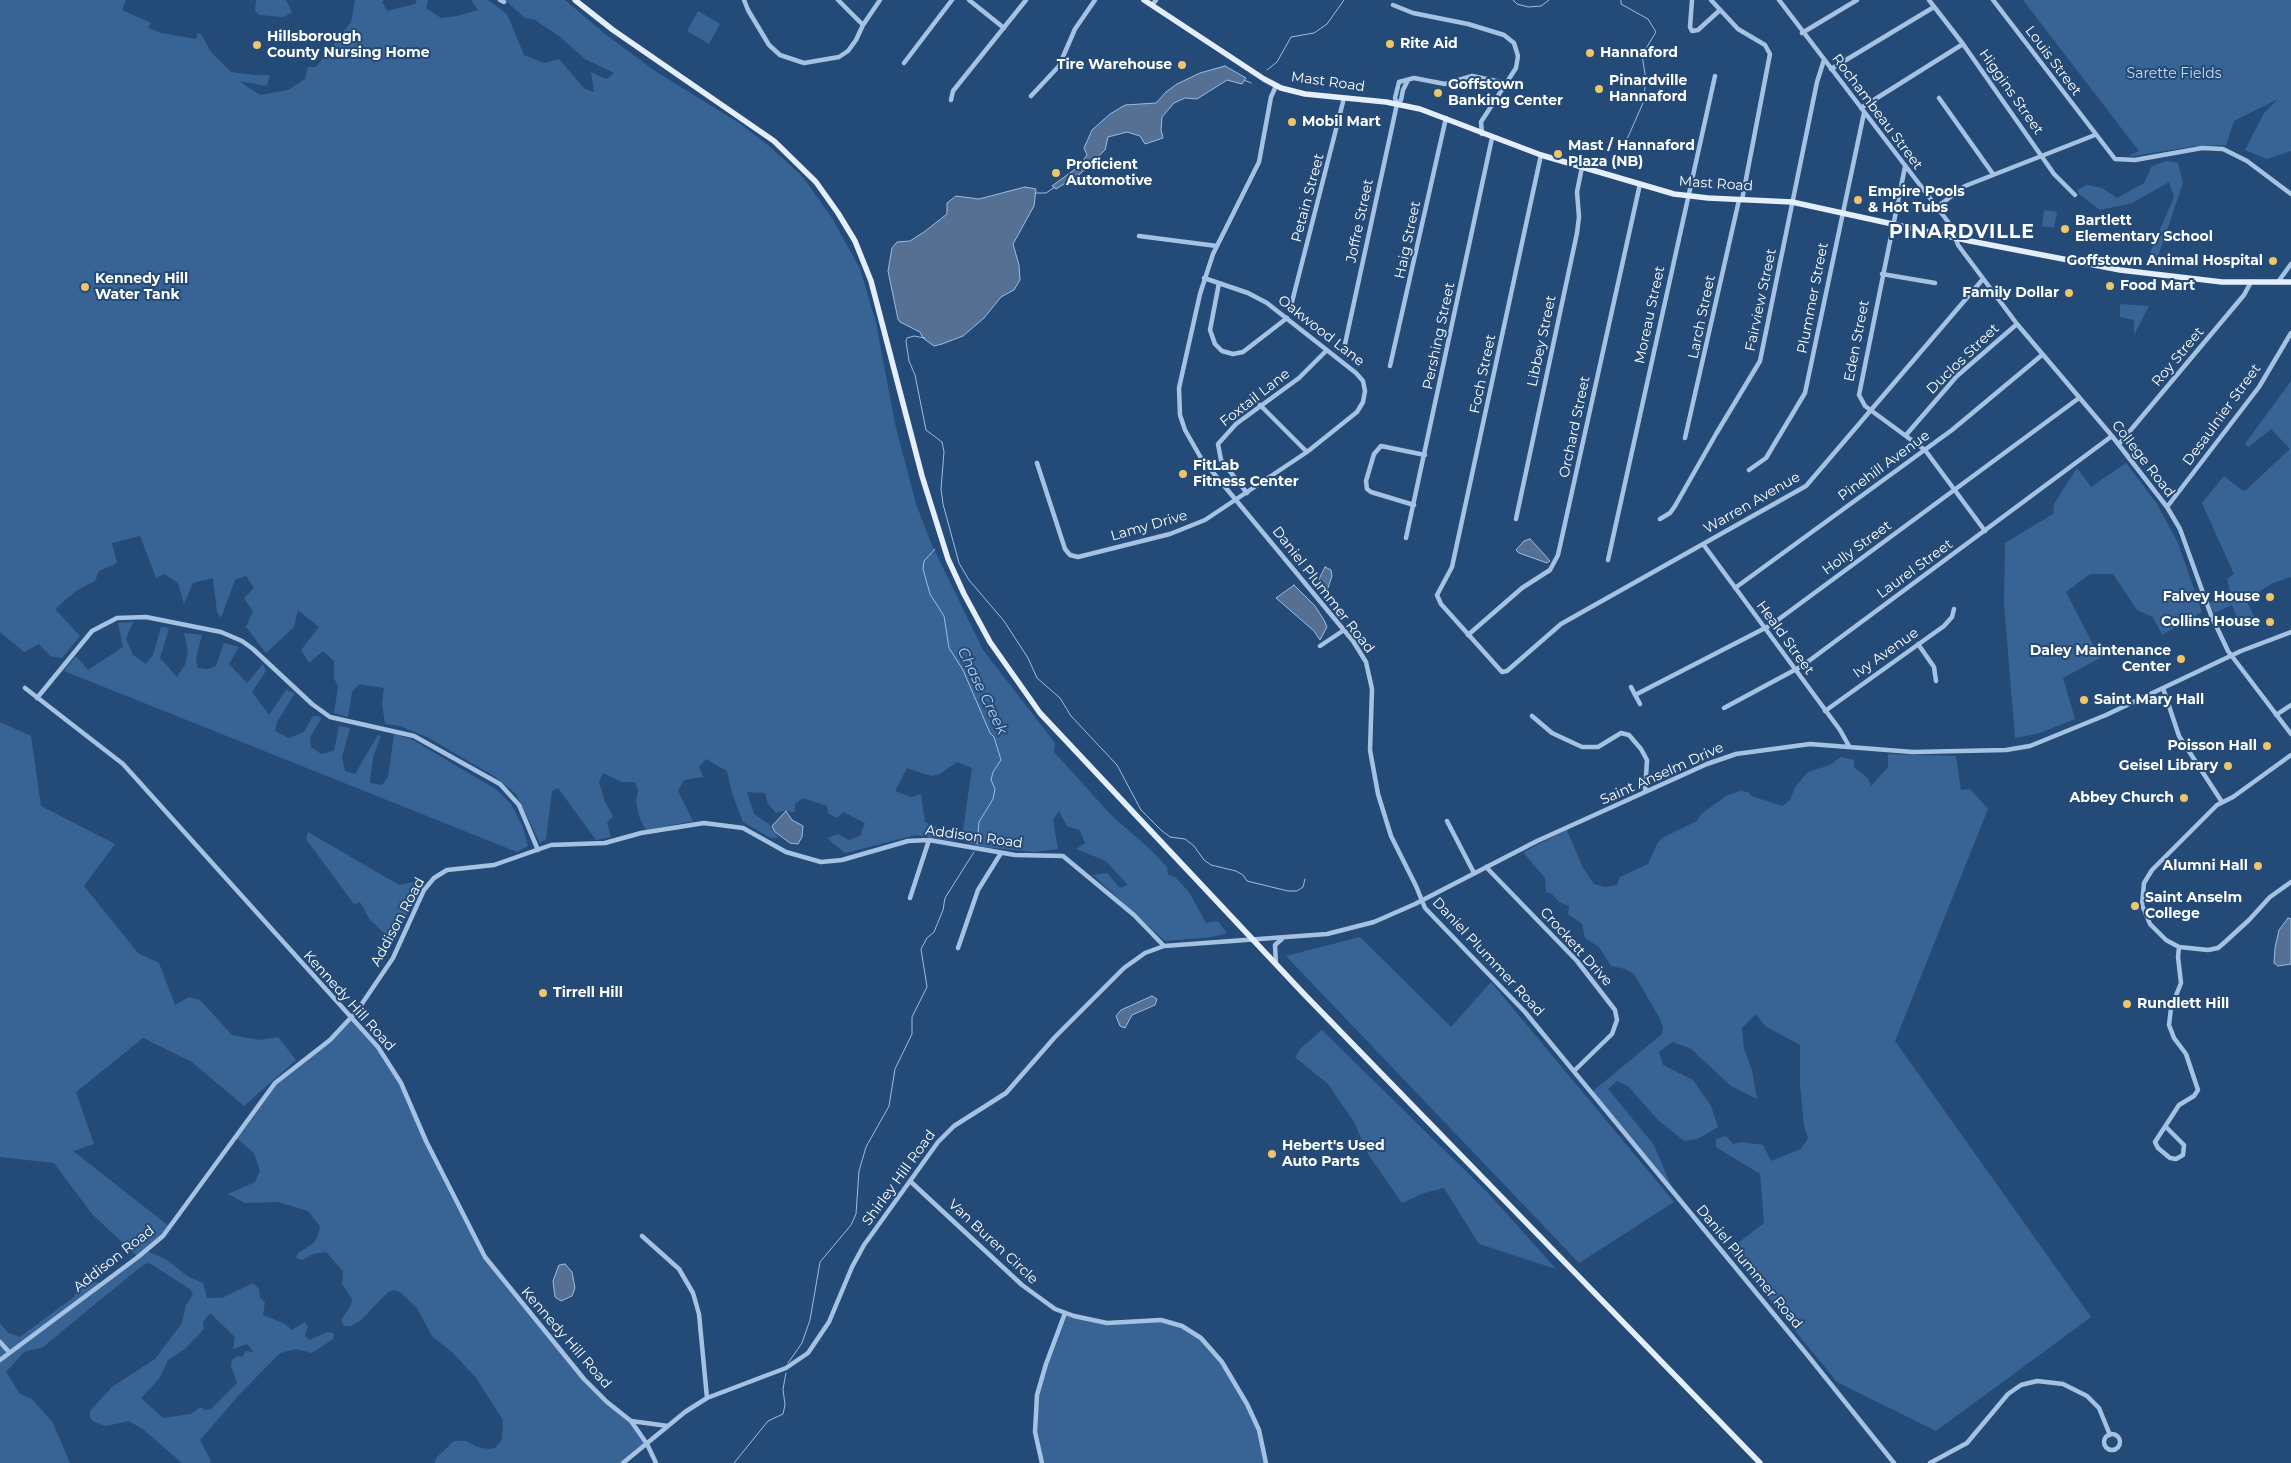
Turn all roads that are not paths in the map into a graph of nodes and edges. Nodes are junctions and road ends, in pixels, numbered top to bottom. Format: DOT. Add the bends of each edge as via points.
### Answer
graph roads {
  1 [pos="575,0"];
  2 [pos="744,0"];
  3 [pos="838,0"];
  4 [pos="880,0"];
  5 [pos="952,0"];
  6 [pos="969,0"];
  7 [pos="1026,0"];
  8 [pos="1095,0"];
  9 [pos="1144,0"];
  10 [pos="1692,0"];
  11 [pos="1711,0"];
  12 [pos="1779,0"];
  13 [pos="1857,0"];
  14 [pos="1928,0"];
  15 [pos="1993,0"];
  16 [pos="1154,2"];
  17 [pos="1393,5"];
  18 [pos="1934,7"];
  19 [pos="1720,10"];
  20 [pos="863,25"];
  21 [pos="1004,28"];
  22 [pos="1802,33"];
  23 [pos="1963,44"];
  24 [pos="1824,60"];
  25 [pos="904,63"];
  26 [pos="1831,69"];
  27 [pos="1715,76"];
  28 [pos="1408,80"];
  29 [pos="1506,83"];
  30 [pos="1276,86"];
  31 [pos="1030,96"];
  32 [pos="1344,98"];
  33 [pos="1939,98"];
  34 [pos="951,100"];
  35 [pos="1397,104"];
  36 [pos="1861,108"];
  37 [pos="1864,113"];
  38 [pos="1446,118"];
  39 [pos="1482,134"];
  40 [pos="2095,135"];
  41 [pos="1492,138"];
  42 [pos="1541,155"];
  43 [pos="2042,156"];
  44 [pos="1582,167"];
  45 [pos="1905,167"];
  46 [pos="1994,174"];
  47 [pos="1640,184"];
  48 [pos="2291,194"];
  49 [pos="2075,195"];
  50 [pos="1689,197"];
  51 [pos="1740,200"];
  52 [pos="1792,202"];
  53 [pos="1937,207"];
  54 [pos="1842,212"];
  55 [pos="1892,224"];
  56 [pos="1139,236"];
  57 [pos="1955,238"];
  58 [pos="1217,246"];
  59 [pos="2291,264"];
  60 [pos="1882,274"];
  61 [pos="1204,278"];
  62 [pos="1983,279"];
  63 [pos="2251,282"];
  64 [pos="2278,282"];
  65 [pos="2291,282"];
  66 [pos="1219,283"];
  67 [pos="1935,283"];
  68 [pos="1292,302"];
  69 [pos="1288,318"];
  70 [pos="2017,324"];
  71 [pos="2291,332"];
  72 [pos="1345,344"];
  73 [pos="1327,350"];
  74 [pos="2042,355"];
  75 [pos="1390,366"];
  76 [pos="2079,398"];
  77 [pos="1260,405"];
  78 [pos="1872,411"];
  79 [pos="1906,435"];
  80 [pos="2112,436"];
  81 [pos="1685,438"];
  82 [pos="2119,444"];
  83 [pos="1925,450"];
  84 [pos="1306,452"];
  85 [pos="1425,455"];
  86 [pos="1037,463"];
  87 [pos="1749,470"];
  88 [pos="1955,490"];
  89 [pos="1246,493"];
  90 [pos="1236,500"];
  91 [pos="1414,504"];
  92 [pos="2167,507"];
  93 [pos="1516,519"];
  94 [pos="1660,519"];
  95 [pos="1985,531"];
  96 [pos="1406,538"];
  97 [pos="1703,544"];
  98 [pos="1608,560"];
  99 [pos="1735,588"];
  100 [pos="1954,609"];
  101 [pos="1765,629"];
  102 [pos="1344,630"];
  103 [pos="2291,632"];
  104 [pos="1468,635"];
  105 [pos="1918,644"];
  106 [pos="1320,646"];
  107 [pos="2232,656"];
  108 [pos="1795,671"];
  109 [pos="1936,681"];
  110 [pos="1631,687"];
  111 [pos="25,688"];
  112 [pos="2163,688"];
  113 [pos="1635,696"];
  114 [pos="37,698"];
  115 [pos="1640,704"];
  116 [pos="2291,705"];
  117 [pos="1724,708"];
  118 [pos="1825,711"];
  119 [pos="2276,715"];
  120 [pos="1532,716"];
  121 [pos="2291,734"];
  122 [pos="1849,746"];
  123 [pos="2291,755"];
  124 [pos="1645,792"];
  125 [pos="2222,802"];
  126 [pos="1447,822"];
  127 [pos="929,840"];
  128 [pos="538,850"];
  129 [pos="1001,853"];
  130 [pos="1486,867"];
  131 [pos="1474,873"];
  132 [pos="2291,882"];
  133 [pos="910,898"];
  134 [pos="1422,901"];
  135 [pos="1283,939"];
  136 [pos="1253,940"];
  137 [pos="1164,946"];
  138 [pos="2179,947"];
  139 [pos="958,948"];
  140 [pos="1276,964"];
  141 [pos="352,1018"];
  142 [pos="1574,1071"];
  143 [pos="2166,1127"];
  144 [pos="910,1181"];
  145 [pos="642,1236"];
  146 [pos="1065,1313"];
  147 [pos="0,1342"];
  148 [pos="10,1352"];
  149 [pos="0,1360"];
  150 [pos="707,1398"];
  151 [pos="631,1421"];
  152 [pos="668,1426"];
  153 [pos="2110,1435"];
  154 [pos="647,1444"];
  155 [pos="623,1463"];
  156 [pos="656,1463"];
  157 [pos="1042,1463"];
  158 [pos="1266,1463"];
  159 [pos="1760,1463"];
  160 [pos="1894,1463"];
  161 [pos="1930,1463"];
  1 -- 136 [label="main road" via="613,30 774,141 830,199 855,241 871,281 932,513 952,569 981,628 1043,718"];
  2 -- 20 [label="street" via="769,45 780,55 797,62 826,61 843,55 853,45"];
  3 -- 20 [label="street"];
  4 -- 20 [label="street"];
  5 -- 25 [label="street"];
  6 -- 21 [label="street"];
  7 -- 21 [label="street"];
  8 -- 31 [label="street" via="1078,22 1059,66"];
  9 -- 16 [label="main road, Mast Road"];
  10 -- 19 [label="street" via="1690,27 1694,32"];
  11 -- 19 [label="street, Larch Street"];
  12 -- 22 [label="street, Rochambeau Street"];
  13 -- 22 [label="street"];
  14 -- 18 [label="street, Higgins Street"];
  15 -- 40 [label="street, Louis Street"];
  16 -- 30 [label="main road, Mast Road"];
  17 -- 29 [label="street" via="1508,37 1517,47 1518,56 1516,68"];
  18 -- 23 [label="street, Higgins Street"];
  18 -- 26 [label="street"];
  19 -- 51 [label="street, Larch Street" via="1741,31 1765,45 1770,54"];
  21 -- 34 [label="street" via="953,92"];
  22 -- 24 [label="street, Rochambeau Street"];
  23 -- 36 [label="street"];
  23 -- 43 [label="street, Higgins Street"];
  24 -- 26 [label="street, Rochambeau Street"];
  24 -- 52 [label="street, Fairview Street"];
  26 -- 36 [label="street, Rochambeau Street"];
  27 -- 50 [label="street, Moreau Street"];
  28 -- 29 [label="street" via="1414,78 1445,84 1472,76"];
  28 -- 35 [label="street"];
  28 -- 35 [label="street" via="1399,82 1395,98"];
  29 -- 39 [label="street" via="1481,122"];
  30 -- 32 [label="main road, Mast Road" via="1305,94"];
  30 -- 58 [label="street, Daniel Plummer Road" via="1259,162"];
  32 -- 35 [label="main road, Mast Road"];
  32 -- 68 [label="street, Petain Street"];
  33 -- 46 [label="street"];
  35 -- 38 [label="main road, Mast Road"];
  35 -- 72 [label="street, Joffre Street"];
  36 -- 37 [label="street, Rochambeau Street"];
  37 -- 45 [label="street, Rochambeau Street"];
  37 -- 54 [label="street, Plummer Street"];
  38 -- 39 [label="main road, Mast Road"];
  38 -- 75 [label="street, Haig Street"];
  39 -- 41 [label="main road, Mast Road"];
  40 -- 43 [label="street"];
  40 -- 48 [label="street, Louis Street" via="2119,161 2202,148 2229,150"];
  41 -- 42 [label="main road, Mast Road"];
  41 -- 85 [label="street, Pershing Street"];
  42 -- 44 [label="main road, Mast Road"];
  42 -- 104 [label="street, Foch Street" via="1452,567 1437,595"];
  43 -- 46 [label="street"];
  43 -- 49 [label="street, Higgins Street"];
  44 -- 47 [label="main road, Mast Road"];
  44 -- 93 [label="street, Libbey Street" via="1577,192 1577,233"];
  45 -- 53 [label="street, Rochambeau Street"];
  45 -- 55 [label="street, Eden Street"];
  46 -- 53 [label="street" via="1958,189"];
  47 -- 50 [label="main road, Mast Road"];
  47 -- 104 [label="street, Orchard Street" via="1558,555 1550,570 1522,588"];
  50 -- 51 [label="main road, Mast Road"];
  50 -- 98 [label="street, Moreau Street"];
  51 -- 52 [label="main road, Mast Road"];
  51 -- 81 [label="street, Larch Street"];
  52 -- 54 [label="main road, Mast Road"];
  52 -- 94 [label="street, Fairview Street" via="1760,361 1675,506"];
  53 -- 57 [label="street, Rochambeau Street" via="1952,227"];
  54 -- 55 [label="main road, Mast Road"];
  54 -- 87 [label="street, Plummer Street" via="1806,392 1766,458"];
  55 -- 57 [label="main road, Mast Road"];
  55 -- 60 [label="street, Eden Street"];
  56 -- 58 [label="street"];
  57 -- 62 [label="street, College Road"];
  57 -- 63 [label="main road, Mast Road" via="2114,269 2210,281"];
  58 -- 61 [label="street, Daniel Plummer Road"];
  59 -- 64 [label="street"];
  60 -- 67 [label="street"];
  60 -- 78 [label="street, Eden Street" via="1859,390 1862,403"];
  61 -- 66 [label="street, Oakwood Lane"];
  61 -- 90 [label="street, Daniel Plummer Road" via="1181,371 1180,415 1195,449"];
  62 -- 70 [label="street, College Road"];
  62 -- 78 [label="street, Warren Avenue"];
  63 -- 64 [label="main road, Mast Road"];
  63 -- 82 [label="street, Roy Street" via="2244,295"];
  64 -- 65 [label="main road, Mast Road"];
  66 -- 69 [label="street, Oakwood Lane" via="1258,297"];
  66 -- 69 [label="street" via="1210,330 1215,344 1222,351 1243,352"];
  69 -- 73 [label="street, Oakwood Lane"];
  70 -- 74 [label="street, College Road"];
  70 -- 79 [label="street, Duclos Street" via="1957,376"];
  71 -- 92 [label="street, Desaulnier Street" via="2259,387"];
  73 -- 77 [label="street, Foxtail Lane" via="1299,378"];
  73 -- 84 [label="street, Oakwood Lane" via="1360,376 1365,386 1365,397 1354,416"];
  74 -- 76 [label="street, College Road"];
  74 -- 83 [label="street, Pinehill Avenue"];
  76 -- 80 [label="street, College Road"];
  76 -- 88 [label="street, Holly Street"];
  77 -- 84 [label="street"];
  77 -- 89 [label="street, Foxtail Lane" via="1236,424 1217,448 1221,460"];
  78 -- 79 [label="street, Eden Street"];
  78 -- 97 [label="street, Warren Avenue" via="1806,486"];
  79 -- 83 [label="street, Eden Street"];
  80 -- 82 [label="street, College Road"];
  80 -- 95 [label="street, Laurel Street"];
  82 -- 92 [label="street, College Road"];
  83 -- 88 [label="street, Eden Street"];
  83 -- 99 [label="street, Pinehill Avenue"];
  84 -- 89 [label="street, Oakwood Lane"];
  85 -- 91 [label="street, Pershing Street"];
  85 -- 91 [label="street" via="1378,447 1366,480 1371,492"];
  86 -- 90 [label="street, Lamy Drive" via="1065,549 1074,557 1196,525"];
  88 -- 95 [label="street, Eden Street"];
  88 -- 101 [label="street, Holly Street"];
  89 -- 90 [label="street, Oakwood Lane"];
  90 -- 102 [label="street, Daniel Plummer Road"];
  91 -- 96 [label="street, Pershing Street"];
  92 -- 107 [label="street, College Road" via="2184,538 2210,615"];
  95 -- 108 [label="street, Laurel Street"];
  97 -- 99 [label="street, Heald Street"];
  97 -- 104 [label="street, Warren Avenue" via="1561,624 1507,671 1499,670"];
  99 -- 101 [label="street, Heald Street"];
  100 -- 105 [label="street, Ivy Avenue" via="1948,622"];
  101 -- 108 [label="street, Heald Street"];
  101 -- 113 [label="street, Holly Street"];
  102 -- 106 [label="street"];
  102 -- 134 [label="street, Daniel Plummer Road" via="1369,668 1372,689 1370,750 1378,794 1391,836"];
  103 -- 107 [label="street, Saint Anselm Drive"];
  105 -- 109 [label="street" via="1934,667"];
  105 -- 118 [label="street, Ivy Avenue"];
  107 -- 112 [label="street, Saint Anselm Drive"];
  107 -- 119 [label="street, College Road"];
  108 -- 117 [label="street, Laurel Street"];
  108 -- 118 [label="street, Heald Street"];
  110 -- 113 [label="street"];
  111 -- 114 [label="street, Kennedy Hill Road"];
  112 -- 122 [label="street, Saint Anselm Drive" via="2050,739 2022,748 1913,752"];
  112 -- 125 [label="street" via="2179,736"];
  113 -- 115 [label="street"];
  114 -- 128 [label="street" via="92,631 117,618 146,617 221,632 253,649 324,713 340,721 414,736 500,784 519,805"];
  114 -- 141 [label="street, Kennedy Hill Road" via="123,764"];
  116 -- 119 [label="street"];
  118 -- 122 [label="street, Heald Street"];
  119 -- 121 [label="street, College Road"];
  120 -- 124 [label="street" via="1552,733 1582,747 1598,747 1621,733 1629,735 1647,760"];
  122 -- 124 [label="street, Saint Anselm Drive" via="1800,745 1736,754"];
  123 -- 125 [label="street"];
  124 -- 130 [label="street, Saint Anselm Drive"];
  125 -- 138 [label="street" via="2152,870 2144,883 2142,900 2148,920 2158,934"];
  126 -- 131 [label="street"];
  127 -- 128 [label="street, Addison Road" via="908,841 842,860 821,862 786,852 743,828 704,823 605,842 564,844"];
  127 -- 129 [label="street, Addison Road"];
  127 -- 133 [label="street"];
  128 -- 141 [label="street, Addison Road" via="494,865 447,870 434,878 424,890 393,958"];
  129 -- 137 [label="street, Addison Road" via="1058,854 1067,858 1144,924"];
  129 -- 139 [label="street" via="978,890"];
  130 -- 131 [label="street, Saint Anselm Drive"];
  130 -- 142 [label="street, Crockett Drive" via="1577,961 1615,1010 1617,1020 1612,1034"];
  131 -- 134 [label="street, Saint Anselm Drive"];
  132 -- 138 [label="street" via="2270,897 2221,946 2201,950"];
  134 -- 135 [label="street, Saint Anselm Drive" via="1354,928"];
  134 -- 142 [label="street, Daniel Plummer Road" via="1430,914 1515,1002"];
  135 -- 136 [label="street, Saint Anselm Drive"];
  135 -- 140 [label="street" via="1275,945"];
  136 -- 137 [label="street, Shirley Hill Road"];
  136 -- 140 [label="main road"];
  137 -- 144 [label="street, Shirley Hill Road" via="1140,955 1124,968 1048,1044 1012,1087 947,1132"];
  138 -- 143 [label="street" via="2180,983 2169,1025 2186,1054 2198,1090 2179,1105"];
  140 -- 159 [label="main road"];
  141 -- 148 [label="street, Addison Road" via="330,1040 275,1083 163,1236"];
  141 -- 151 [label="street, Kennedy Hill Road" via="398,1077 426,1141 485,1257 584,1379"];
  142 -- 160 [label="street, Daniel Plummer Road"];
  143 -- 143 [label="street" via="2155,1143 2170,1158 2176,1159 2183,1155 2184,1145"];
  144 -- 146 [label="street, Van Buren Circle" via="1022,1285"];
  144 -- 150 [label="street, Shirley Hill Road" via="856,1258 829,1322 808,1353 786,1368"];
  145 -- 150 [label="street" via="680,1269 693,1293 700,1322"];
  146 -- 157 [label="street" via="1037,1395 1035,1426"];
  146 -- 158 [label="street, Van Buren Circle" via="1107,1322 1161,1320 1182,1326 1200,1338 1222,1362 1247,1404 1259,1430"];
  147 -- 148 [label="street"];
  148 -- 149 [label="street, Addison Road"];
  150 -- 152 [label="street, Shirley Hill Road"];
  151 -- 152 [label="street"];
  151 -- 154 [label="street, Kennedy Hill Road"];
  152 -- 154 [label="street, Shirley Hill Road"];
  153 -- 161 [label="street" via="2099,1408 2087,1396 2063,1384 2037,1381 2021,1385 2008,1394 1967,1443"];
  154 -- 155 [label="street, Shirley Hill Road"];
  154 -- 156 [label="street, Kennedy Hill Road"];
}
